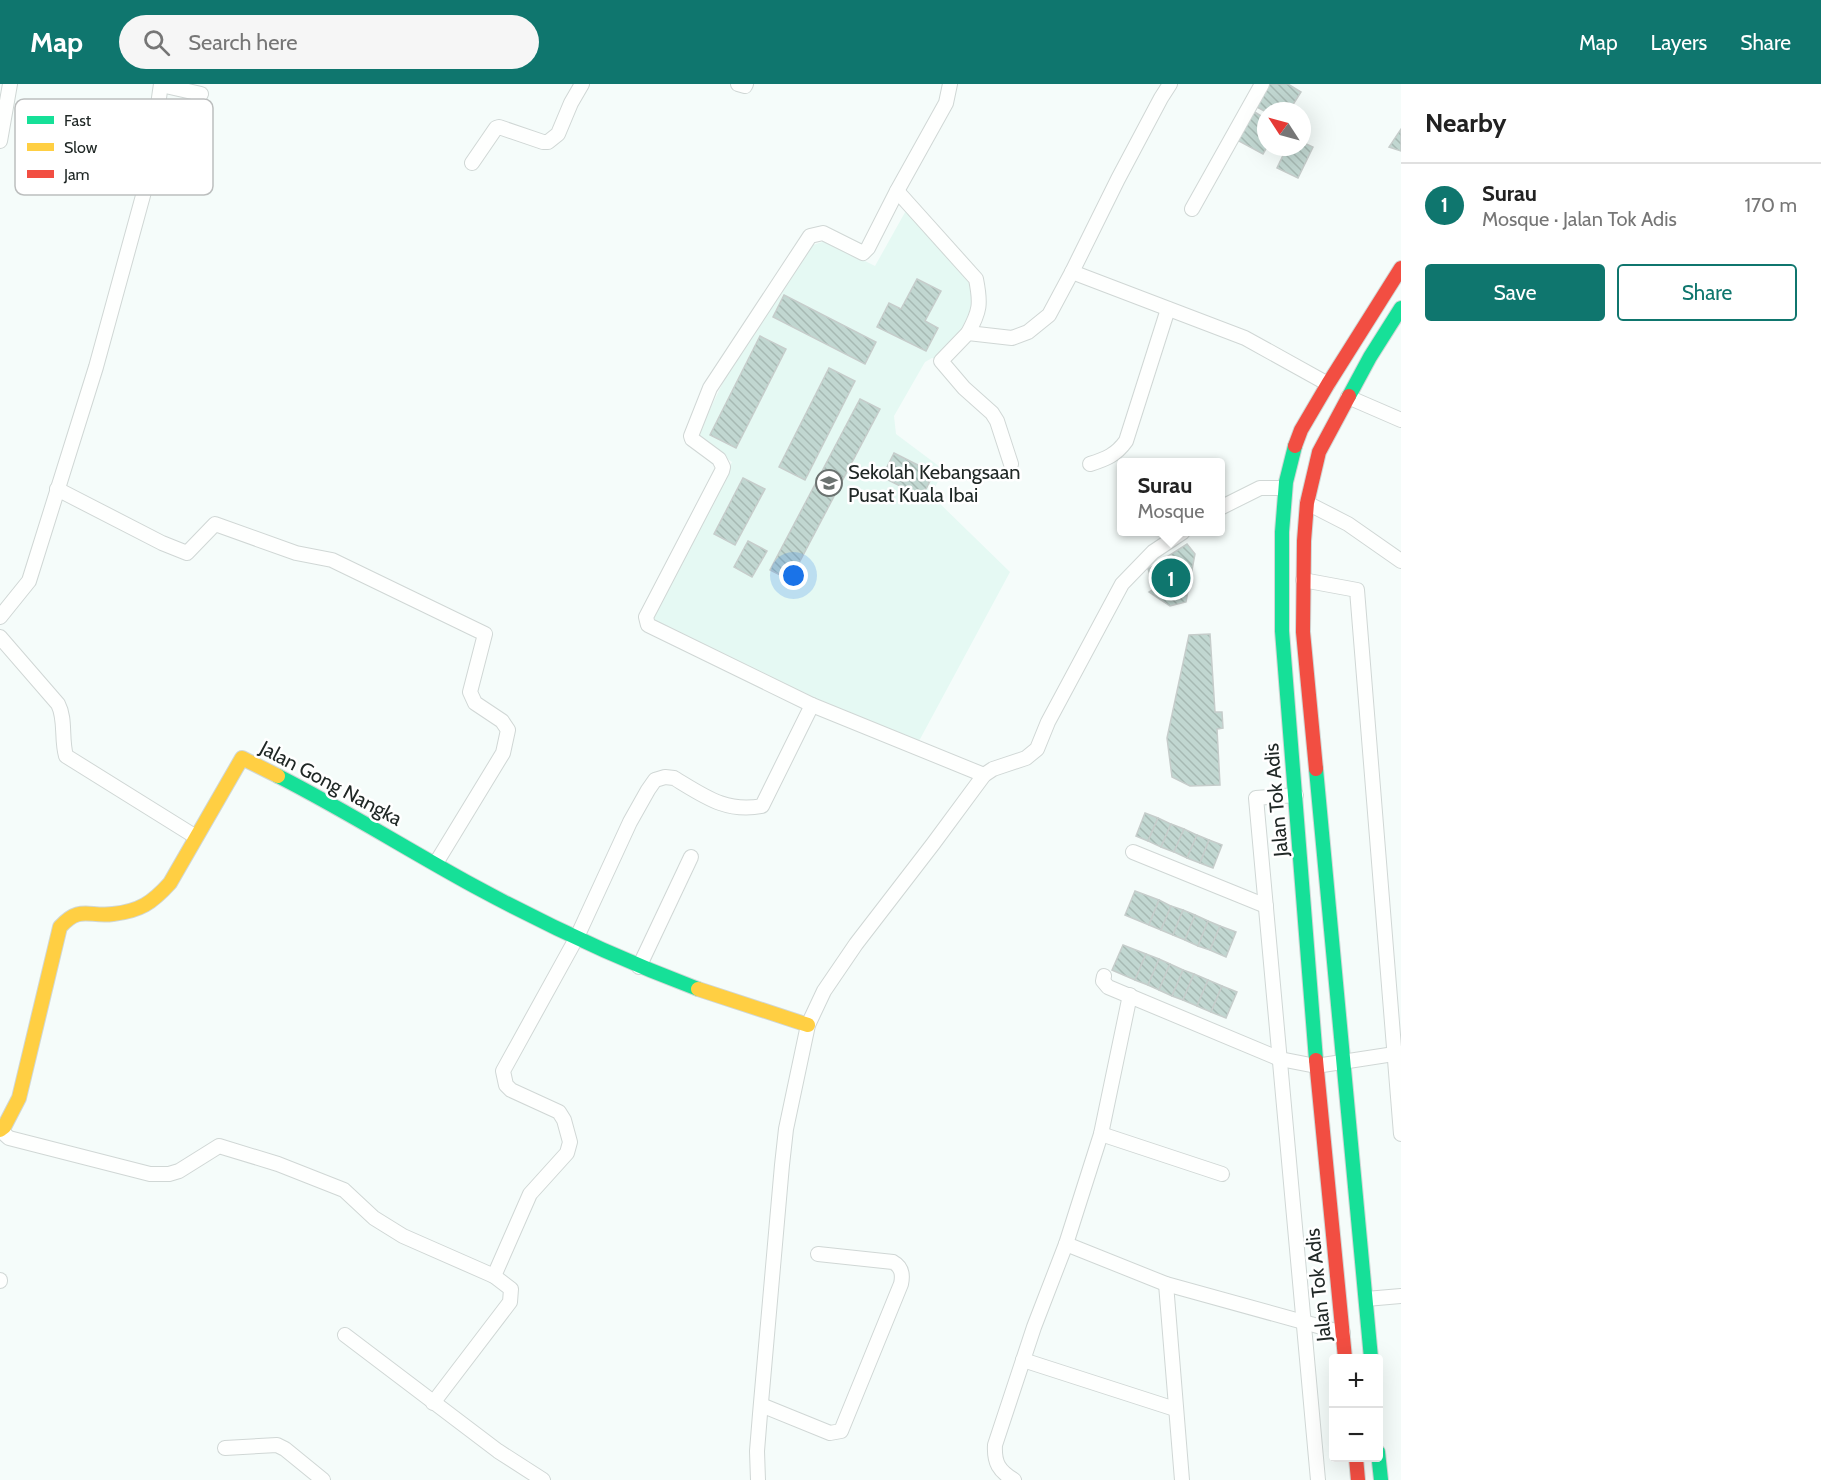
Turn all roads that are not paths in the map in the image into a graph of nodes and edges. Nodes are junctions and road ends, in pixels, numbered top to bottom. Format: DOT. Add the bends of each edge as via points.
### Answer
graph roads {
  1 [pos="10,84"];
  2 [pos="161,84"];
  3 [pos="582,84"];
  4 [pos="738,84"];
  5 [pos="746,84"];
  6 [pos="950,84"];
  7 [pos="1170,84"];
  8 [pos="1262,84"];
  9 [pos="201,94"];
  10 [pos="159,99"];
  11 [pos="0,141"];
  12 [pos="472,164"];
  13 [pos="897,191"];
  14 [pos="143,195"];
  15 [pos="1192,209"];
  16 [pos="1401,268"];
  17 [pos="1072,272"];
  18 [pos="1401,308"];
  19 [pos="1168,309"];
  20 [pos="968,333"];
  21 [pos="1328,384"];
  22 [pos="1348,397"];
  23 [pos="1401,420"];
  24 [pos="1011,464"];
  25 [pos="1090,464"];
  26 [pos="1285,488"];
  27 [pos="57,489"];
  28 [pos="1307,503"];
  29 [pos="1225,506"];
  30 [pos="1176,536"];
  31 [pos="1401,561"];
  32 [pos="1303,580"];
  33 [pos="0,617"];
  34 [pos="0,637"];
  35 [pos="812,705"];
  36 [pos="984,775"];
  37 [pos="1296,795"];
  38 [pos="196,837"];
  39 [pos="1133,852"];
  40 [pos="691,857"];
  41 [pos="436,864"];
  42 [pos="1266,906"];
  43 [pos="577,937"];
  44 [pos="639,967"];
  45 [pos="1104,976"];
  46 [pos="1130,995"];
  47 [pos="808,1025"];
  48 [pos="1397,1054"];
  49 [pos="1280,1059"];
  50 [pos="1344,1063"];
  51 [pos="1316,1066"];
  52 [pos="0,1130"];
  53 [pos="1101,1134"];
  54 [pos="1401,1134"];
  55 [pos="1222,1174"];
  56 [pos="1066,1244"];
  57 [pos="818,1254"];
  58 [pos="494,1276"];
  59 [pos="1166,1284"];
  60 [pos="1401,1296"];
  61 [pos="1366,1299"];
  62 [pos="1304,1323"];
  63 [pos="1342,1333"];
  64 [pos="345,1335"];
  65 [pos="1344,1354"];
  66 [pos="1371,1354"];
  67 [pos="1023,1360"];
  68 [pos="433,1403"];
  69 [pos="761,1405"];
  70 [pos="1175,1409"];
  71 [pos="225,1448"];
  72 [pos="1356,1462"];
  73 [pos="1379,1462"];
  74 [pos="535,1478"];
  75 [pos="323,1480"];
  76 [pos="758,1480"];
  77 [pos="1014,1480"];
  78 [pos="1182,1480"];
  79 [pos="1318,1480"];
  80 [pos="1358,1480"];
  81 [pos="1381,1480"];
  1 -- 11 [label="street"];
  2 -- 9 [label="street"];
  2 -- 10 [label="street"];
  3 -- 12 [label="street" via="555,138 543,142 499,127"];
  4 -- 5 [label="street"];
  6 -- 13 [label="street" via="946,103"];
  7 -- 17 [label="street"];
  8 -- 15 [label="street"];
  13 -- 20 [label="street" via="976,279 980,296 978,314"];
  13 -- 35 [label="street" via="863,253 823,233 810,236 710,388 691,436 719,459 722,471 646,617 648,625"];
  14 -- 27 [label="street" via="96,367"];
  16 -- 21 [label="main road, Jalan Tok Adis"];
  17 -- 19 [label="street"];
  17 -- 20 [label="street" via="1049,315 1028,332 1012,338"];
  18 -- 22 [label="main road"];
  19 -- 21 [label="street" via="1245,338"];
  19 -- 25 [label="street" via="1126,441 1109,458"];
  20 -- 24 [label="street" via="941,361 992,413"];
  21 -- 26 [label="main road, Jalan Tok Adis" via="1301,430"];
  22 -- 23 [label="street"];
  22 -- 28 [label="main road" via="1319,452"];
  26 -- 29 [label="street" via="1260,488"];
  26 -- 37 [label="main road, Jalan Tok Adis" via="1281,631"];
  27 -- 33 [label="street" via="28,580"];
  27 -- 41 [label="street" via="187,553 215,524 296,553 332,560 485,634 470,692 475,703 502,721 508,730 503,753"];
  28 -- 31 [label="street" via="1348,524"];
  28 -- 32 [label="main road"];
  30 -- 36 [label="street" via="1153,552 1122,584 1037,749 1026,758"];
  32 -- 48 [label="street" via="1357,590"];
  32 -- 50 [label="main road" via="1304,632"];
  34 -- 38 [label="street" via="58,704 66,756"];
  35 -- 36 [label="street"];
  35 -- 43 [label="street" via="762,806 725,806 674,778 655,780 630,822"];
  36 -- 47 [label="street" via="856,944 824,991"];
  37 -- 42 [label="street" via="1256,798"];
  37 -- 51 [label="main road, Jalan Tok Adis"];
  38 -- 41 [label="main road, Jalan Gong Nangka" via="242,758"];
  38 -- 52 [label="main road, Jalan Gong Nangka" via="157,898 143,907 112,914 80,913 69,917 60,927 19,1098"];
  39 -- 42 [label="street"];
  40 -- 44 [label="street"];
  41 -- 43 [label="main road, Jalan Gong Nangka"];
  42 -- 49 [label="street"];
  43 -- 44 [label="main road, Jalan Gong Nangka"];
  43 -- 58 [label="street" via="503,1071 511,1089 559,1112 570,1142 567,1153 530,1194"];
  44 -- 47 [label="main road, Jalan Gong Nangka"];
  45 -- 46 [label="street" via="1108,987"];
  46 -- 49 [label="street"];
  46 -- 53 [label="street"];
  47 -- 69 [label="street" via="786,1130"];
  48 -- 50 [label="street"];
  48 -- 54 [label="street"];
  49 -- 51 [label="street"];
  49 -- 62 [label="street"];
  50 -- 51 [label="street"];
  50 -- 61 [label="main road"];
  51 -- 63 [label="main road, Jalan Tok Adis"];
  52 -- 58 [label="street" via="9,1138 150,1174 179,1171 219,1146 344,1190 374,1218 404,1236"];
  53 -- 55 [label="street"];
  53 -- 56 [label="street"];
  56 -- 59 [label="street"];
  56 -- 67 [label="street"];
  57 -- 69 [label="street" via="893,1262 901,1269 901,1284 841,1431 831,1433"];
  58 -- 68 [label="street" via="511,1289 510,1302"];
  59 -- 62 [label="street"];
  59 -- 70 [label="street"];
  60 -- 61 [label="street"];
  61 -- 66 [label="main road"];
  62 -- 63 [label="street"];
  62 -- 79 [label="street"];
  63 -- 65 [label="main road, Jalan Tok Adis"];
  64 -- 68 [label="street"];
  67 -- 70 [label="street"];
  67 -- 77 [label="street" via="994,1445 998,1468"];
  68 -- 74 [label="street"];
  69 -- 76 [label="street"];
  70 -- 78 [label="street"];
  71 -- 75 [label="street" via="277,1445"];
  72 -- 80 [label="main road"];
  73 -- 81 [label="main road"];
}
